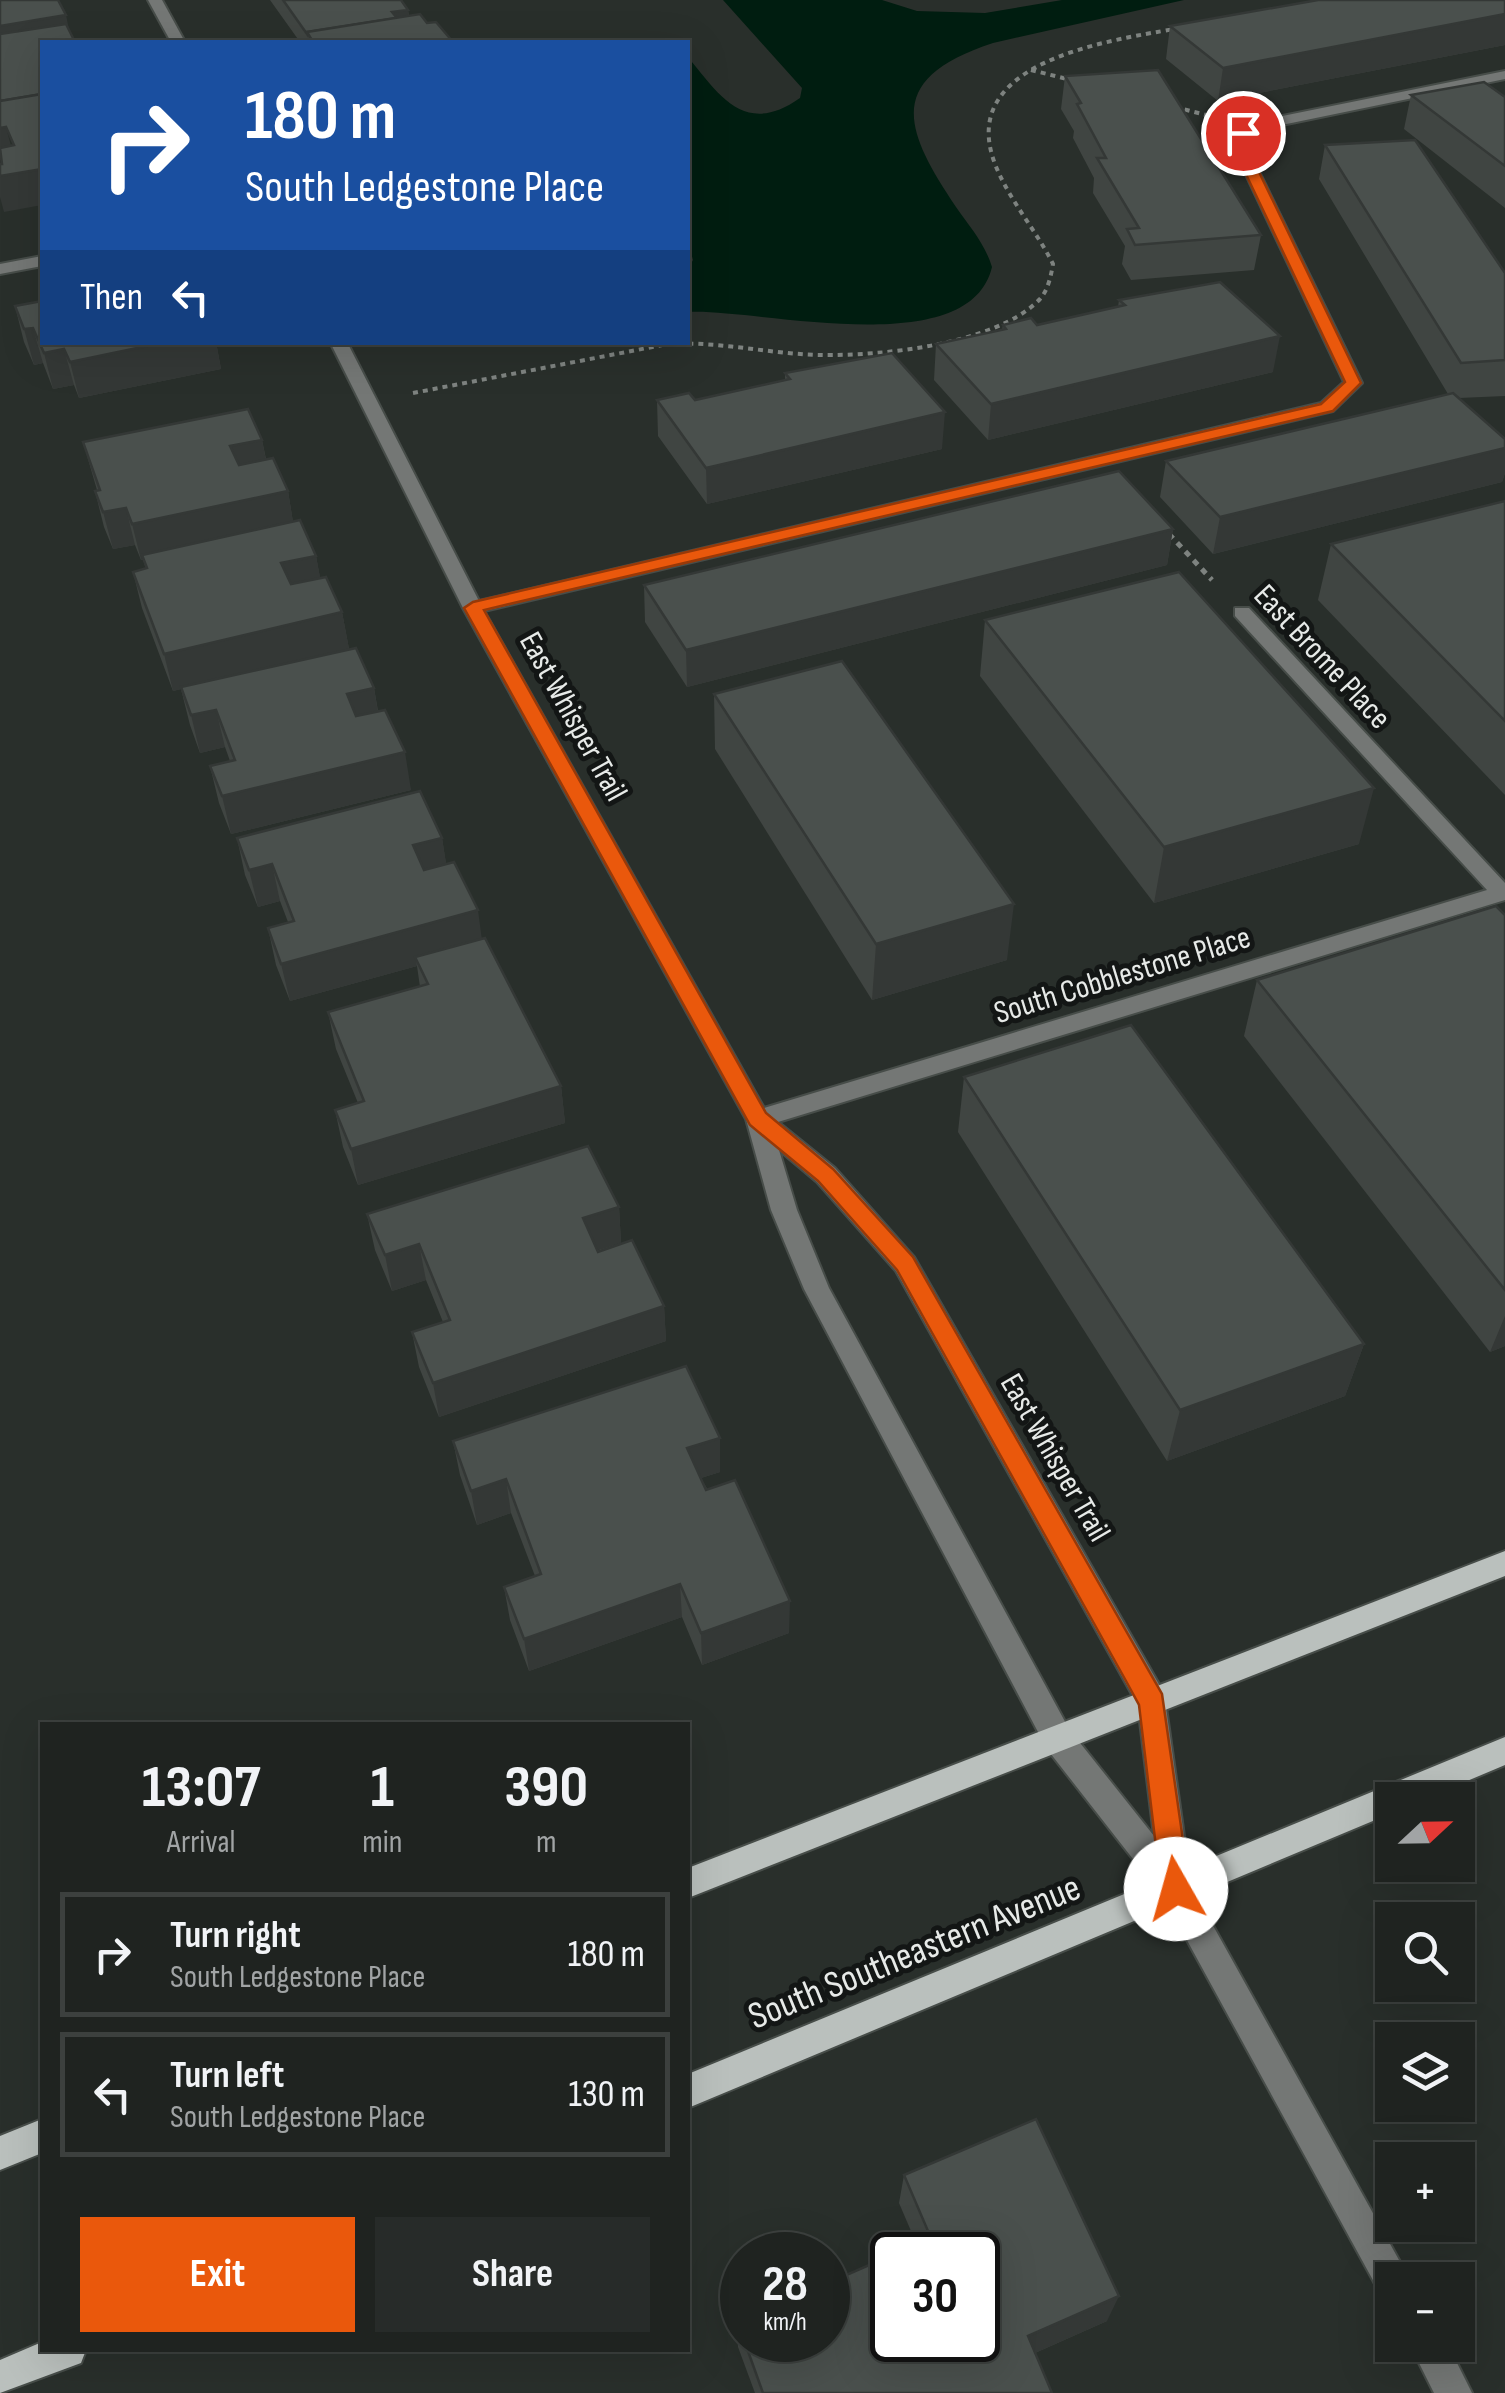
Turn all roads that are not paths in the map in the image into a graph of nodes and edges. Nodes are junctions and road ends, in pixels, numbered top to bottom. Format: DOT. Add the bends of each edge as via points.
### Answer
graph roads {
  1 [pos="155,0"];
  2 [pos="177,40"];
  3 [pos="1505,75"];
  4 [pos="40,262"];
  5 [pos="0,269"];
  6 [pos="340,345"];
  7 [pos="473,608"];
  8 [pos="1242,612"];
  9 [pos="1504,892"];
  10 [pos="758,1119"];
  11 [pos="1505,1563"];
  12 [pos="1153,1703"];
  13 [pos="1058,1739"];
  14 [pos="1505,1751"];
  15 [pos="690,1882"];
  16 [pos="1176,1889"];
  17 [pos="690,2090"];
  18 [pos="40,2137"];
  19 [pos="0,2153"];
  20 [pos="1381,2262"];
  21 [pos="63,2352"];
  22 [pos="1437,2362"];
  23 [pos="0,2378"];
  24 [pos="1454,2393"];
  1 -- 2 [label="street"];
  3 -- 7 [label="street" via="1483,86 1251,127 1238,143 1353,383 1327,407"];
  4 -- 5 [label="street"];
  6 -- 7 [label="street, East Whisper Trail"];
  7 -- 10 [label="street, East Whisper Trail"];
  8 -- 9 [label="street, East Brome Place"];
  9 -- 10 [label="street, South Cobblestone Place"];
  10 -- 12 [label="street, East Whisper Trail" via="826,1175 905,1264"];
  10 -- 13 [label="street, East Whisper Trail" via="784,1210 817,1289"];
  11 -- 12 [label="main road"];
  12 -- 13 [label="main road"];
  12 -- 16 [label="street, East Whisper Trail"];
  13 -- 15 [label="main road"];
  13 -- 16 [label="street, East Whisper Trail"];
  14 -- 16 [label="main road, South Southeastern Avenue"];
  16 -- 17 [label="main road, South Southeastern Avenue"];
  16 -- 20 [label="street"];
  18 -- 19 [label="main road"];
  21 -- 23 [label="main road"];
  22 -- 24 [label="street"];
}
